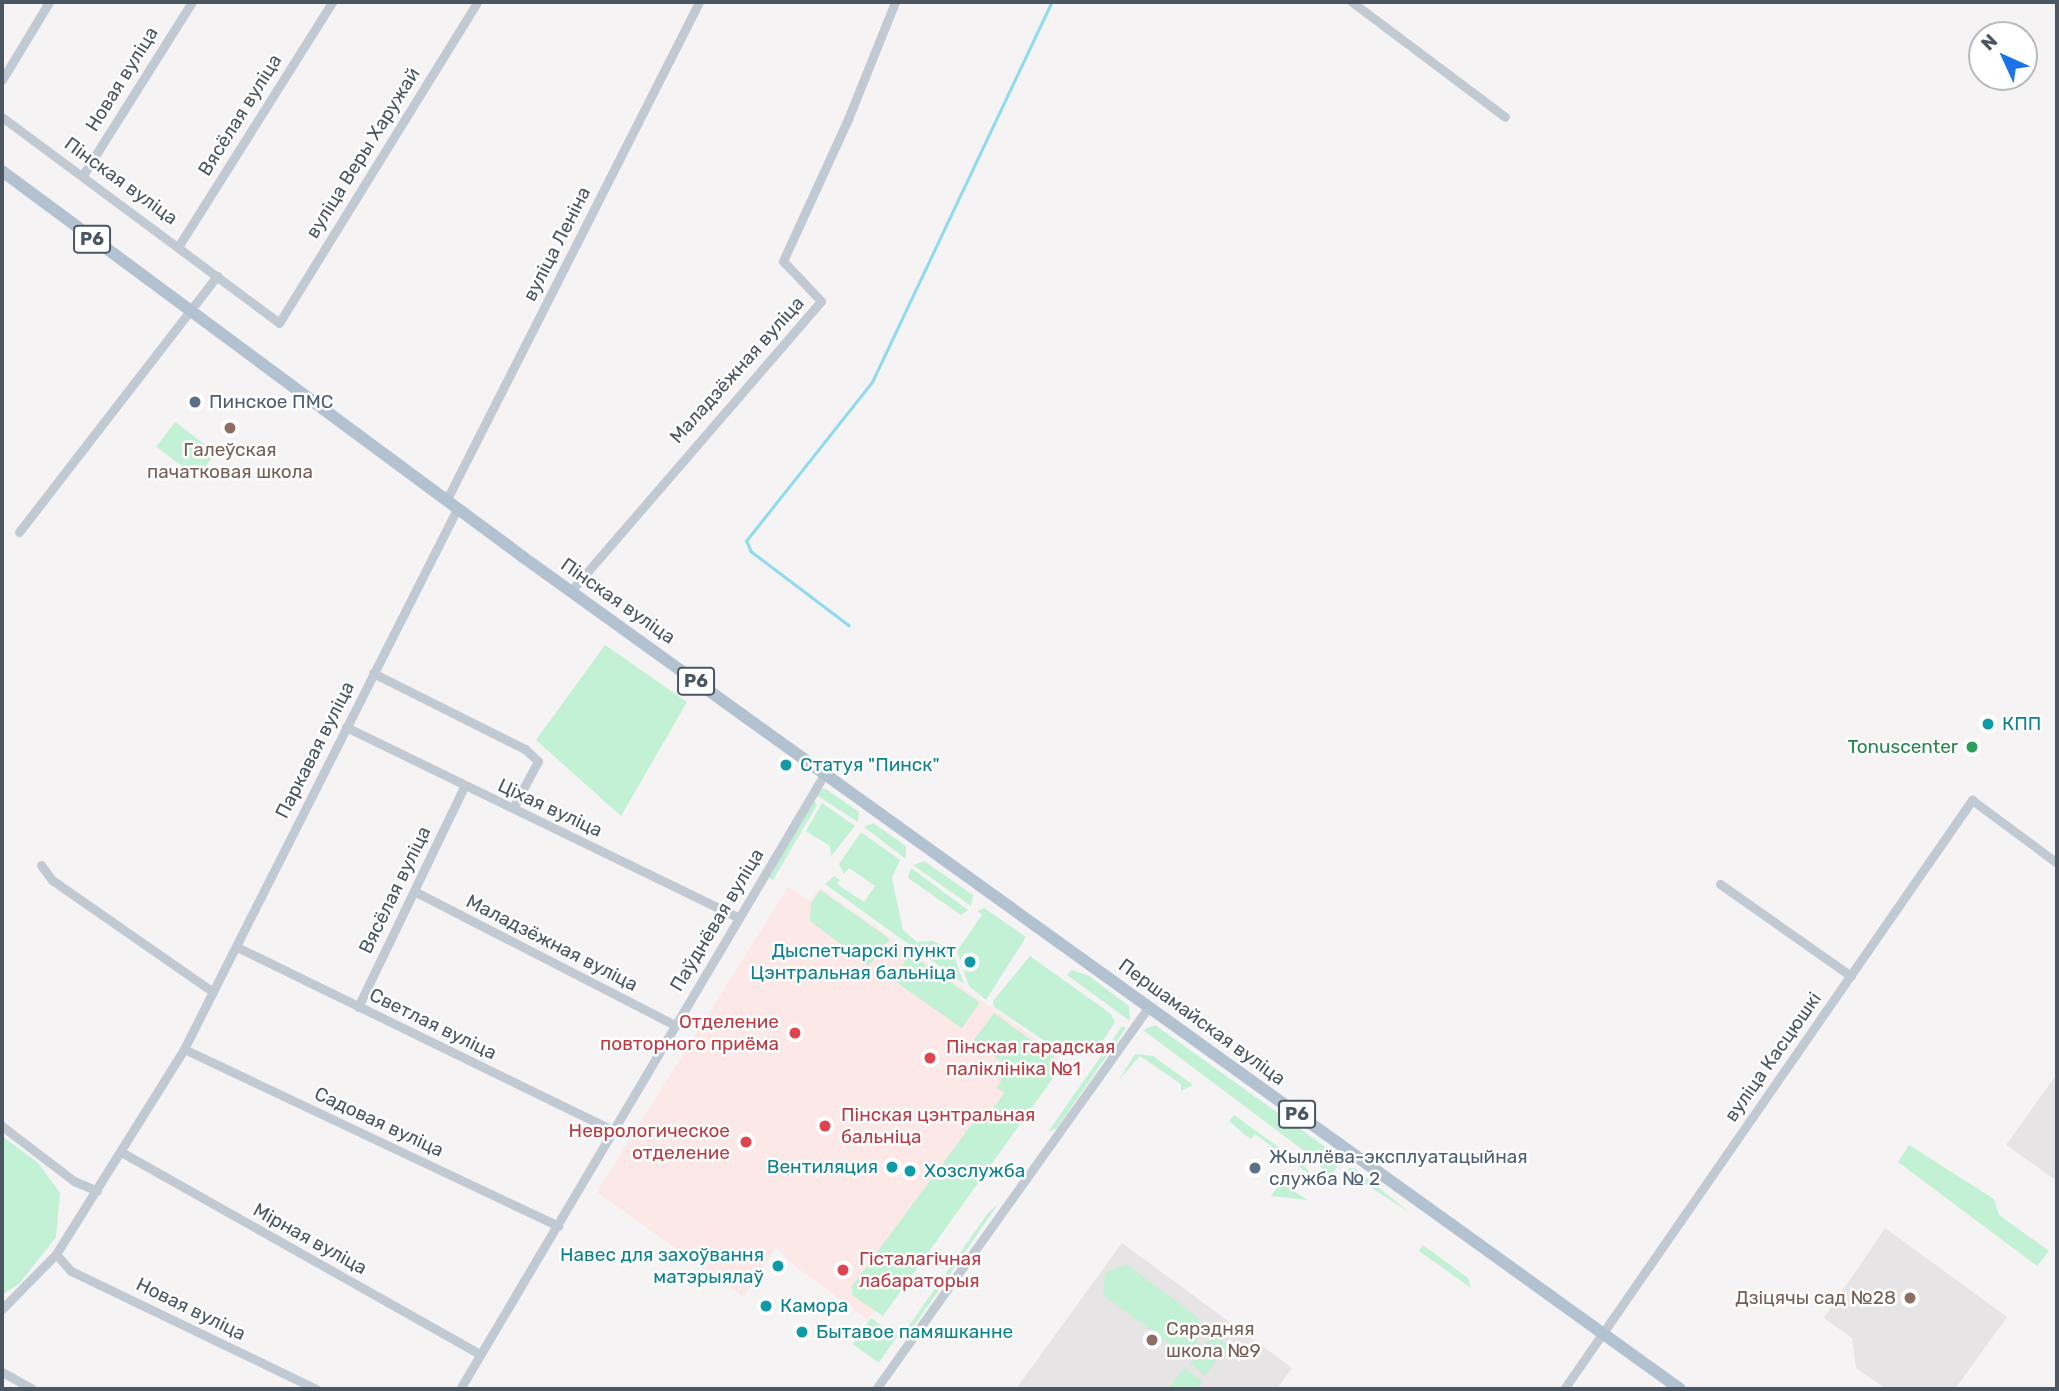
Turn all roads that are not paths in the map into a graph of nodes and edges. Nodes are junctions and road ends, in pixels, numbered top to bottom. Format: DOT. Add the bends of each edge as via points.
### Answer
graph roads {
  1 [pos="49,2"];
  2 [pos="192,2"];
  3 [pos="332,2"];
  4 [pos="477,2"];
  5 [pos="699,2"];
  6 [pos="895,2"];
  7 [pos="1352,2"];
  8 [pos="2,80"];
  9 [pos="2,117"];
  10 [pos="1505,117"];
  11 [pos="2,171"];
  12 [pos="83,175"];
  13 [pos="178,247"];
  14 [pos="217,276"];
  15 [pos="190,313"];
  16 [pos="279,323"];
  17 [pos="446,501"];
  18 [pos="457,509"];
  19 [pos="19,532"];
  20 [pos="570,592"];
  21 [pos="373,673"];
  22 [pos="346,727"];
  23 [pos="825,773"];
  24 [pos="464,787"];
  25 [pos="513,808"];
  26 [pos="2057,863"];
  27 [pos="41,865"];
  28 [pos="1720,884"];
  29 [pos="414,891"];
  30 [pos="739,918"];
  31 [pos="237,947"];
  32 [pos="1851,976"];
  33 [pos="213,992"];
  34 [pos="358,1007"];
  35 [pos="1148,1007"];
  36 [pos="675,1025"];
  37 [pos="184,1049"];
  38 [pos="2,1126"];
  39 [pos="614,1131"];
  40 [pos="123,1153"];
  41 [pos="97,1191"];
  42 [pos="558,1226"];
  43 [pos="56,1254"];
  44 [pos="2,1309"];
  45 [pos="1603,1334"];
  46 [pos="481,1354"];
  47 [pos="2,1372"];
  48 [pos="33,1389"];
  49 [pos="316,1389"];
  50 [pos="460,1389"];
  51 [pos="876,1389"];
  52 [pos="1564,1389"];
  53 [pos="1680,1389"];
  1 -- 8 [label="street"];
  2 -- 12 [label="street, Новая вуліца"];
  3 -- 13 [label="street, Вясёлая вуліца"];
  4 -- 16 [label="street, вуліца Веры Харужай"];
  5 -- 17 [label="street, вуліца Леніна"];
  6 -- 20 [label="street, Маладзёжная вуліца" via="849,119 783,261 821,302"];
  7 -- 10 [label="street"];
  9 -- 12 [label="street, Пінская вуліца"];
  11 -- 15 [label="main road, Р6"];
  12 -- 13 [label="street, Пінская вуліца"];
  13 -- 14 [label="street, Пінская вуліца"];
  14 -- 15 [label="street"];
  14 -- 16 [label="street, Пінская вуліца"];
  15 -- 17 [label="main road, Р6"];
  15 -- 19 [label="street"];
  17 -- 18 [label="main road, Р6"];
  18 -- 20 [label="main road, Пінская вуліца / Р6"];
  18 -- 21 [label="street, Паркавая вуліца"];
  20 -- 23 [label="main road, Пінская вуліца / Р6"];
  21 -- 22 [label="street, Паркавая вуліца"];
  21 -- 25 [label="street" via="525,749 538,761"];
  22 -- 24 [label="street, Ціхая вуліца"];
  22 -- 31 [label="street, Паркавая вуліца"];
  23 -- 30 [label="street, Паўднёвая вуліца"];
  23 -- 35 [label="main road, Першамайская вуліца / Р6"];
  24 -- 25 [label="street, Ціхая вуліца"];
  24 -- 29 [label="street, Вясёлая вуліца"];
  25 -- 30 [label="street, Ціхая вуліца"];
  26 -- 32 [label="street, вуліца Касцюшкі" via="1972,800"];
  27 -- 33 [label="street" via="52,880"];
  28 -- 32 [label="street"];
  29 -- 34 [label="street, Вясёлая вуліца"];
  29 -- 36 [label="street, Маладзёжная вуліца"];
  30 -- 36 [label="street, Паўднёвая вуліца"];
  31 -- 33 [label="street, Паркавая вуліца"];
  31 -- 34 [label="street, Светлая вуліца"];
  32 -- 45 [label="street, вуліца Касцюшкі"];
  33 -- 37 [label="street, Паркавая вуліца"];
  34 -- 39 [label="street, Светлая вуліца"];
  35 -- 45 [label="main road, Першамайская вуліца / Р6"];
  35 -- 51 [label="street"];
  36 -- 39 [label="street, Паўднёвая вуліца"];
  37 -- 40 [label="street, Паркавая вуліца"];
  37 -- 42 [label="street, Садовая вуліца"];
  38 -- 41 [label="street" via="74,1181"];
  39 -- 42 [label="street, Паўднёвая вуліца"];
  40 -- 41 [label="street, Паркавая вуліца"];
  40 -- 46 [label="street, Мірная вуліца"];
  41 -- 43 [label="street, Паркавая вуліца"];
  42 -- 46 [label="street, Паўднёвая вуліца"];
  43 -- 44 [label="street, Паркавая вуліца"];
  43 -- 49 [label="street, Новая вуліца" via="71,1271"];
  45 -- 52 [label="street, вуліца Касцюшкі"];
  45 -- 53 [label="main road, Першамайская вуліца / Р6"];
  46 -- 50 [label="street, Паўднёвая вуліца"];
  47 -- 48 [label="street"];
}
